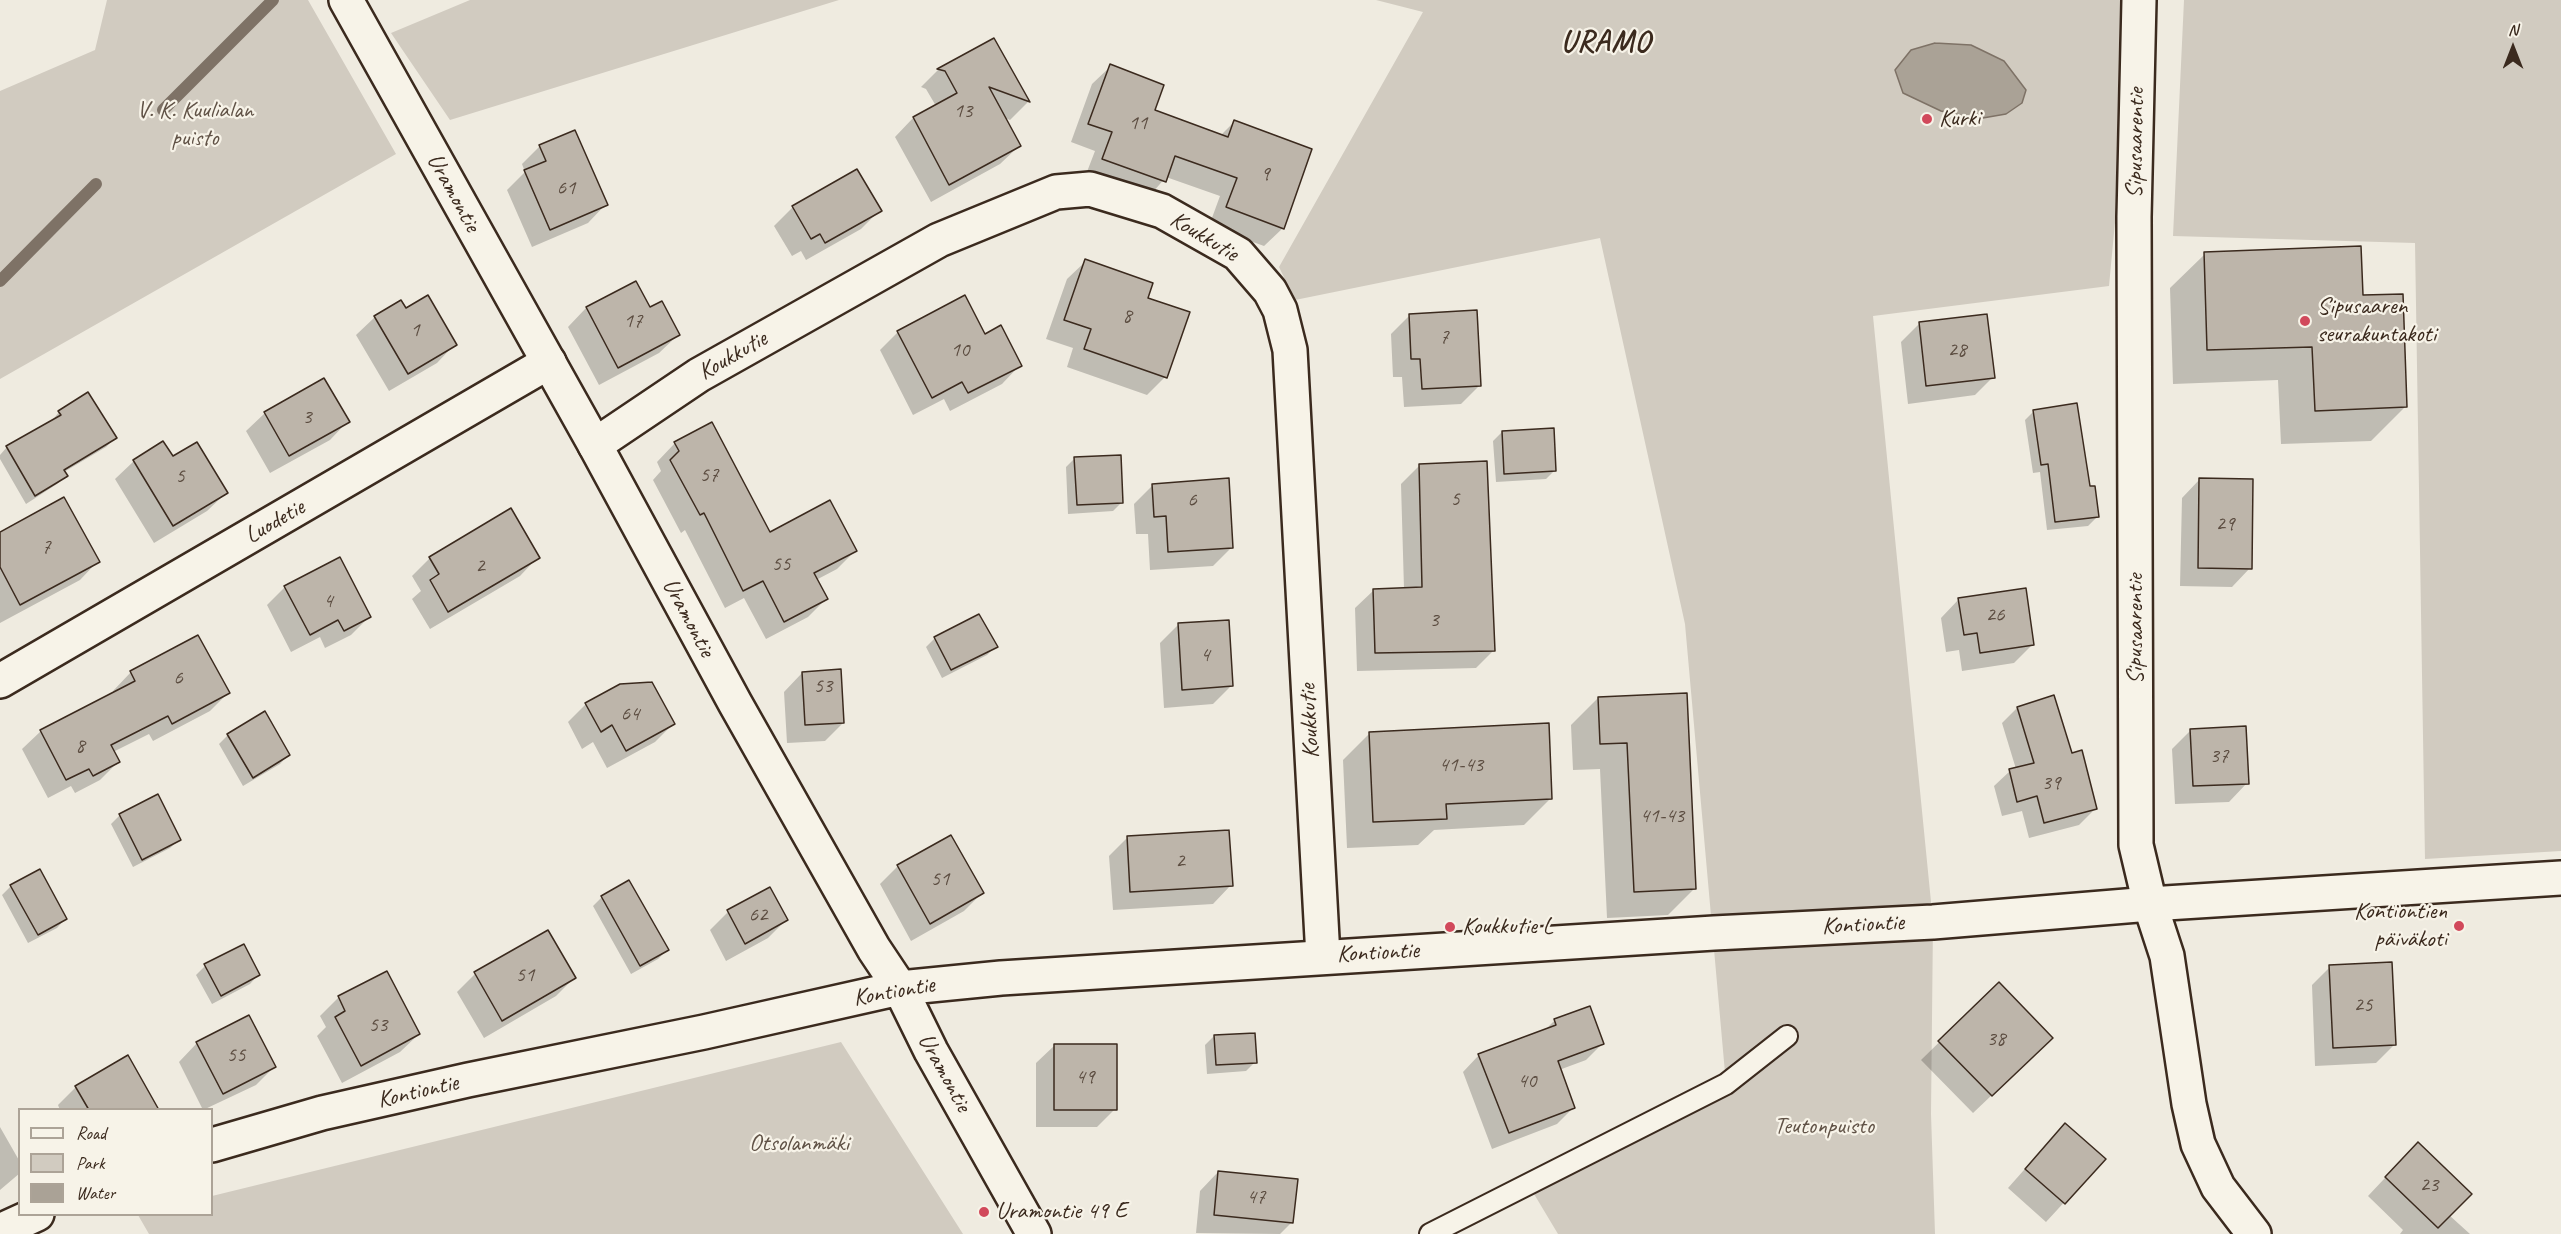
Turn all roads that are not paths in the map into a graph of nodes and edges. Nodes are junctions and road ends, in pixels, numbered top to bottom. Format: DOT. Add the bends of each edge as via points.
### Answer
graph roads {
  1 [pos="346,0"];
  2 [pos="2139,0"];
  3 [pos="549,362"];
  4 [pos="595,446"];
  5 [pos="0,681"];
  6 [pos="2561,878"];
  7 [pos="2150,904"];
  8 [pos="1323,957"];
  9 [pos="900,987"];
  10 [pos="1787,1036"];
  11 [pos="213,1145"];
  12 [pos="35,1216"];
  13 [pos="0,1231"];
  14 [pos="1034,1234"];
  15 [pos="1430,1234"];
  16 [pos="2254,1234"];
  1 -- 3 [label="street, Uramontie"];
  2 -- 7 [label="street, Sipusaarentie" via="2134,217 2136,845"];
  3 -- 4 [label="street, Uramontie"];
  3 -- 5 [label="street, Luodetie"];
  4 -- 8 [label="street, Koukkutie" via="699,375 939,240 1056,192 1090,189 1162,211 1238,254 1266,283 1281,310 1290,350"];
  4 -- 9 [label="street, Uramontie" via="735,703 874,949"];
  6 -- 7 [label="street, Kontiontie"];
  7 -- 8 [label="street, Kontiontie" via="1933,922"];
  7 -- 16 [label="street, Sipusaarentie" via="2167,956 2198,1144 2218,1187"];
  8 -- 9 [label="street, Kontiontie"];
  9 -- 11 [label="street, Kontiontie" via="322,1113"];
  9 -- 14 [label="street, Uramontie" via="931,1052"];
  10 -- 15 [label="lane" via="1726,1084"];
  12 -- 13 [label="street"];
}
